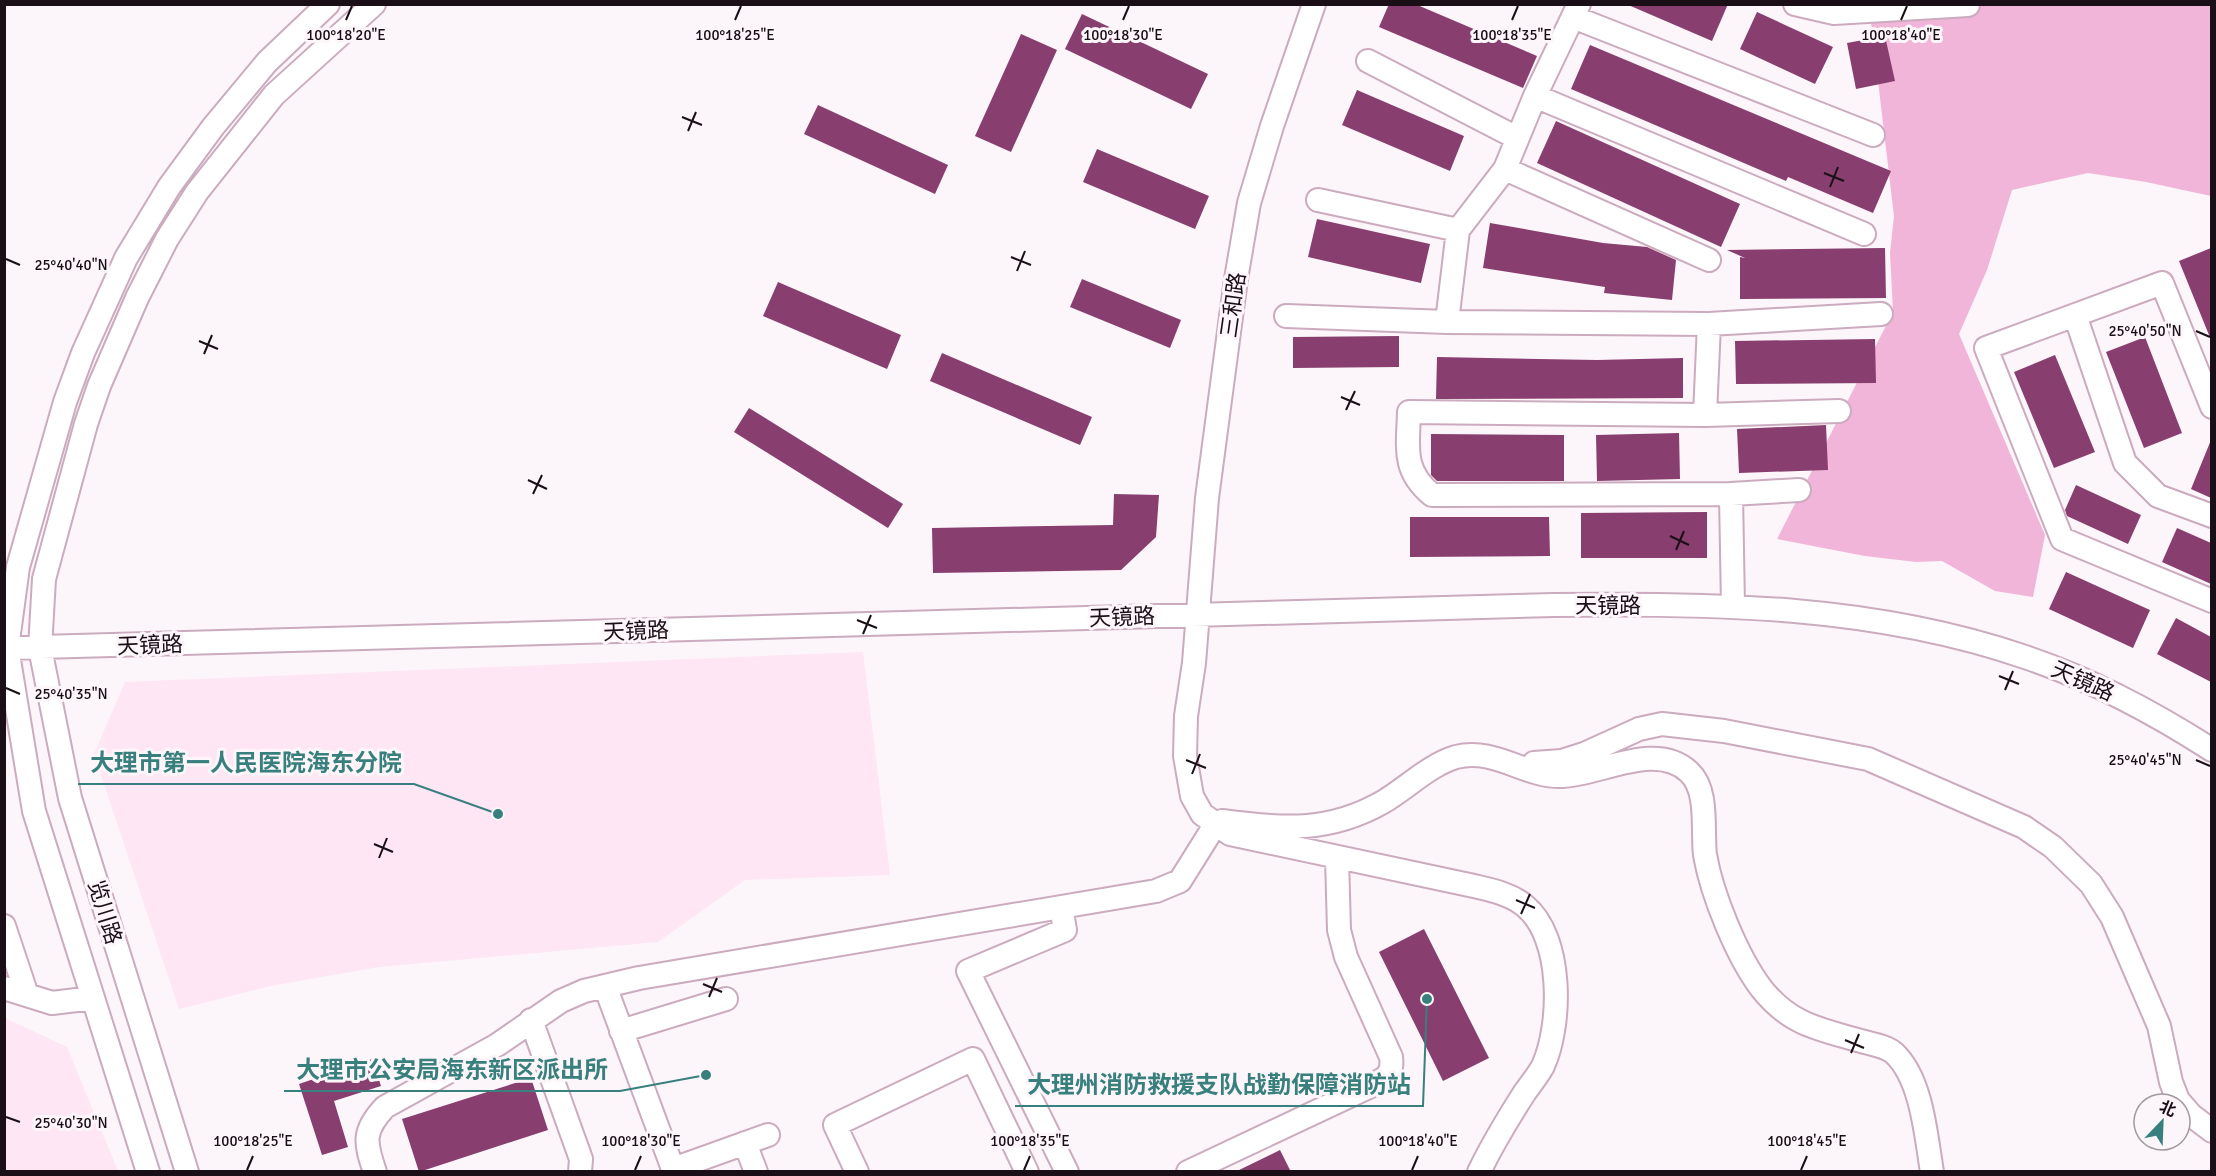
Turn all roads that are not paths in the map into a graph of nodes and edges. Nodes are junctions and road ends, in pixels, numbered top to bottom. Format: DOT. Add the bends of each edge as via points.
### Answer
graph roads {
  1 [pos="328,4"];
  2 [pos="374,4"];
  3 [pos="1314,4"];
  4 [pos="1795,4"];
  5 [pos="1968,5"];
  6 [pos="1576,11"];
  7 [pos="1368,61"];
  8 [pos="1535,96"];
  9 [pos="1873,135"];
  10 [pos="1517,138"];
  11 [pos="1505,169"];
  12 [pos="1318,200"];
  13 [pos="1458,230"];
  14 [pos="1864,234"];
  15 [pos="1709,260"];
  16 [pos="1881,314"];
  17 [pos="2075,315"];
  18 [pos="1286,316"];
  19 [pos="1447,322"];
  20 [pos="1709,324"];
  21 [pos="2211,407"];
  22 [pos="1839,411"];
  23 [pos="1705,416"];
  24 [pos="1799,490"];
  25 [pos="1731,494"];
  26 [pos="2211,516"];
  27 [pos="2211,601"];
  28 [pos="1733,607"];
  29 [pos="1198,615"];
  30 [pos="6,648"];
  31 [pos="40,648"];
  32 [pos="2211,750"];
  33 [pos="1518,764"];
  34 [pos="1215,825"];
  35 [pos="1337,858"];
  36 [pos="1061,907"];
  37 [pos="4,926"];
  38 [pos="605,986"];
  39 [pos="4,988"];
  40 [pos="27,995"];
  41 [pos="93,998"];
  42 [pos="726,999"];
  43 [pos="531,1020"];
  44 [pos="621,1031"];
  45 [pos="2211,1131"];
  46 [pos="768,1134"];
  47 [pos="745,1143"];
  48 [pos="699,1166"];
  49 [pos="148,1172"];
  50 [pos="187,1172"];
  51 [pos="375,1172"];
  52 [pos="580,1172"];
  53 [pos="756,1172"];
  54 [pos="857,1172"];
  55 [pos="1027,1172"];
  56 [pos="1067,1172"];
  57 [pos="1188,1172"];
  58 [pos="1479,1172"];
  59 [pos="1932,1172"];
  1 -- 30 [label="street, 览川路" via="267,62 213,127 169,187 126,258 82,353 59,422 18,567"];
  2 -- 31 [label="street, 览川路" via="298,71 244,129 196,192 153,264 116,344 86,424 44,579"];
  3 -- 29 [label="street, 三和路" via="1249,203 1207,498"];
  4 -- 5 [label="street" via="1834,12"];
  6 -- 8 [label="street"];
  6 -- 9 [label="street"];
  7 -- 10 [label="street"];
  8 -- 10 [label="street"];
  8 -- 14 [label="street"];
  10 -- 11 [label="street"];
  11 -- 13 [label="street"];
  11 -- 15 [label="street"];
  12 -- 13 [label="street"];
  13 -- 19 [label="street"];
  16 -- 20 [label="street"];
  17 -- 21 [label="street" via="2162,283"];
  17 -- 26 [label="street" via="2125,463 2158,496"];
  17 -- 27 [label="street" via="1986,348 2062,539"];
  18 -- 19 [label="street"];
  19 -- 20 [label="street"];
  20 -- 23 [label="street"];
  22 -- 23 [label="street"];
  23 -- 25 [label="street" via="1409,412 1407,462 1420,485 1432,495"];
  24 -- 25 [label="street"];
  25 -- 28 [label="street"];
  28 -- 29 [label="street, 天镜路" via="1554,605"];
  28 -- 32 [label="street, 天镜路" via="1880,621 2000,648 2101,687"];
  29 -- 31 [label="street, 天镜路"];
  29 -- 34 [label="street, 三和路" via="1185,756 1192,796 1202,814"];
  30 -- 31 [label="street, 天镜路"];
  30 -- 41 [label="street, 览川路" via="34,811"];
  31 -- 50 [label="street, 览川路" via="70,798"];
  33 -- 34 [label="street" via="1481,755 1455,758 1382,803 1322,826 1222,821"];
  33 -- 45 [label="street" via="1562,761 1609,745 1639,729 1672,725 1805,745 1868,759 2024,827 2053,847 2091,884 2112,917 2159,1026 2178,1100"];
  33 -- 59 [label="street" via="1555,776 1575,776 1655,758 1689,772 1701,797 1706,856 1736,948 1761,988 1787,1016 1894,1054 1917,1095"];
  34 -- 35 [label="street" via="1230,834"];
  34 -- 36 [label="street" via="1187,872 1171,886"];
  35 -- 57 [label="street" via="1339,930 1346,957 1393,1067 1389,1075 1375,1084"];
  35 -- 58 [label="street" via="1504,894 1525,906 1549,940 1555,1001 1543,1066"];
  36 -- 38 [label="street"];
  36 -- 56 [label="street" via="1065,930 968,971"];
  37 -- 40 [label="street"];
  38 -- 43 [label="street" via="561,1001"];
  38 -- 44 [label="street"];
  39 -- 40 [label="street"];
  40 -- 41 [label="street" via="52,1003"];
  41 -- 49 [label="street, 览川路"];
  42 -- 44 [label="street"];
  43 -- 51 [label="street" via="497,1045 385,1107 367,1135 366,1145"];
  43 -- 52 [label="street" via="581,1159"];
  44 -- 48 [label="street" via="674,1169"];
  46 -- 47 [label="street"];
  47 -- 48 [label="street"];
  47 -- 53 [label="street"];
  54 -- 55 [label="street" via="835,1125 973,1059"];
}
